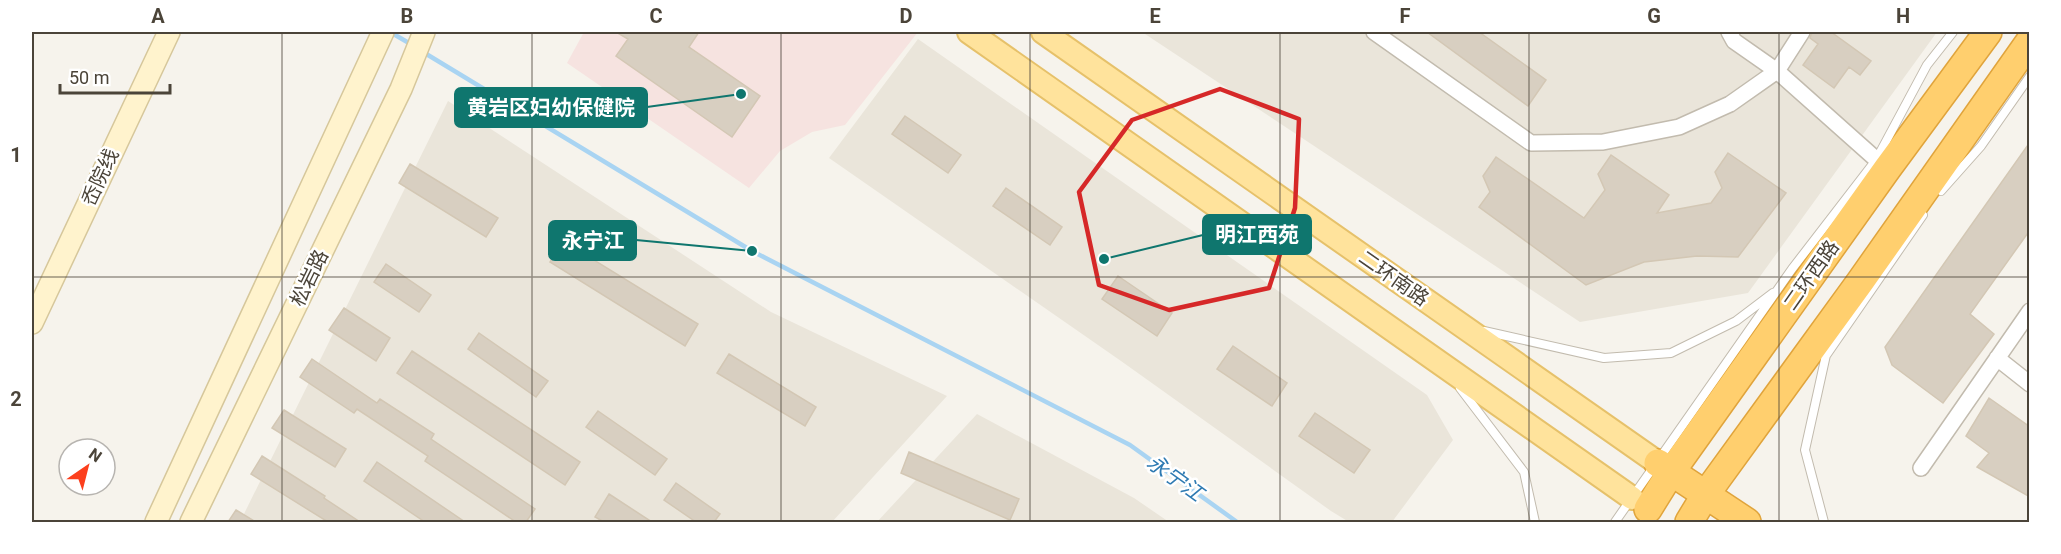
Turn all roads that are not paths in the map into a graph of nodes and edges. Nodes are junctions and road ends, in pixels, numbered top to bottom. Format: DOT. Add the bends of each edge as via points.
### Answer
graph roads {
  1 [pos="169,32"];
  2 [pos="383,32"];
  3 [pos="424,32"];
  4 [pos="969,32"];
  5 [pos="1043,32"];
  6 [pos="1374,32"];
  7 [pos="1729,32"];
  8 [pos="1802,32"];
  9 [pos="1953,32"];
  10 [pos="1988,32"];
  11 [pos="2030,41"];
  12 [pos="1777,71"];
  13 [pos="2030,76"];
  14 [pos="1881,165"];
  15 [pos="1938,194"];
  16 [pos="1932,204"];
  17 [pos="1779,288"];
  18 [pos="2030,311"];
  19 [pos="1834,315"];
  20 [pos="32,323"];
  21 [pos="1464,327"];
  22 [pos="1825,357"];
  23 [pos="1997,358"];
  24 [pos="1443,365"];
  25 [pos="2030,384"];
  26 [pos="1665,468"];
  27 [pos="1921,468"];
  28 [pos="1706,494"];
  29 [pos="1646,513"];
  30 [pos="156,522"];
  31 [pos="191,522"];
  32 [pos="1535,522"];
  33 [pos="1615,522"];
  34 [pos="1689,522"];
  35 [pos="1747,522"];
  36 [pos="1824,522"];
  1 -- 20 [label="main road, 岙院线"];
  2 -- 30 [label="main road, 松岩路"];
  3 -- 31 [label="main road, 松岩路" via="401,89"];
  4 -- 24 [label="main road"];
  5 -- 21 [label="main road, 二环南路"];
  6 -- 12 [label="street" via="1531,143 1603,142 1679,127 1730,104"];
  7 -- 12 [label="street" via="1734,41"];
  8 -- 12 [label="street"];
  9 -- 14 [label="lane" via="1927,65"];
  10 -- 14 [label="highway, 二环西路"];
  11 -- 19 [label="highway"];
  12 -- 14 [label="street"];
  13 -- 15 [label="lane" via="1981,146"];
  14 -- 17 [label="lane"];
  14 -- 26 [label="highway, 二环西路"];
  16 -- 22 [label="lane"];
  17 -- 21 [label="lane" via="1736,321 1671,353 1604,358"];
  17 -- 26 [label="lane"];
  18 -- 23 [label="street"];
  19 -- 22 [label="lane"];
  19 -- 28 [label="highway"];
  21 -- 26 [label="main road, 二环南路"];
  22 -- 36 [label="lane" via="1805,450"];
  23 -- 25 [label="street"];
  23 -- 27 [label="street"];
  24 -- 29 [label="main road"];
  24 -- 32 [label="lane" via="1524,472"];
  26 -- 28 [label="highway, 二环南路"];
  26 -- 29 [label="highway, 二环西路"];
  28 -- 34 [label="highway"];
  28 -- 35 [label="highway, 二环南路"];
  29 -- 33 [label="lane"];
}
